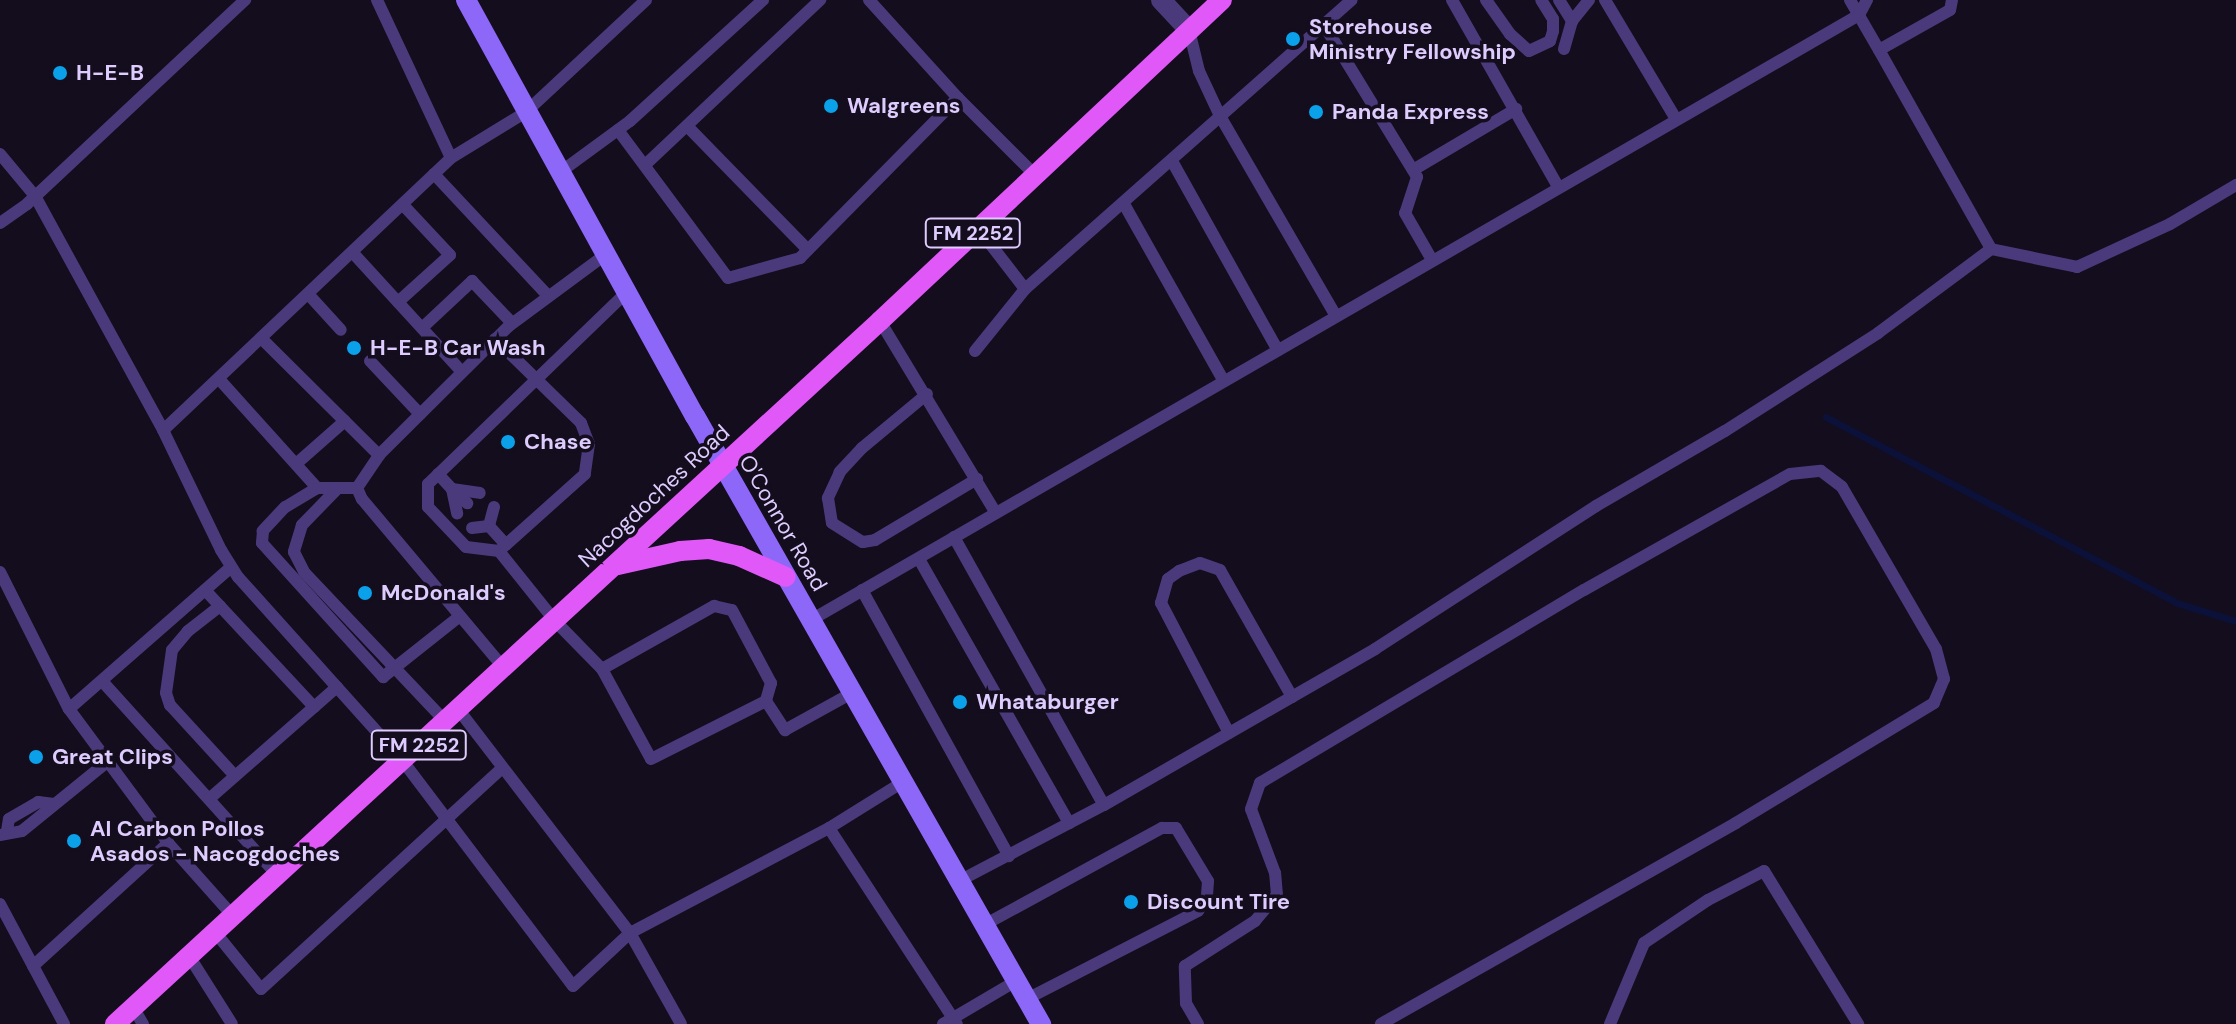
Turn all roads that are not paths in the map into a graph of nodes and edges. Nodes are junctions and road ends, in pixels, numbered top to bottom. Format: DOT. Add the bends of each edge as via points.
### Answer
graph roads {
  1 [pos="245,0"];
  2 [pos="377,0"];
  3 [pos="466,0"];
  4 [pos="646,0"];
  5 [pos="763,0"];
  6 [pos="820,0"];
  7 [pos="869,0"];
  8 [pos="1161,0"];
  9 [pos="1222,0"];
  10 [pos="1352,0"];
  11 [pos="1452,0"];
  12 [pos="1486,0"];
  13 [pos="1541,0"];
  14 [pos="1559,0"];
  15 [pos="1589,0"];
  16 [pos="1605,0"];
  17 [pos="1850,0"];
  18 [pos="1867,0"];
  19 [pos="1952,0"];
  20 [pos="1859,15"];
  21 [pos="1572,21"];
  22 [pos="1324,25"];
  23 [pos="1189,30"];
  24 [pos="1564,49"];
  25 [pos="1879,50"];
  26 [pos="958,98"];
  27 [pos="1516,109"];
  28 [pos="526,112"];
  29 [pos="1220,116"];
  30 [pos="1676,119"];
  31 [pos="687,126"];
  32 [pos="618,130"];
  33 [pos="0,154"];
  34 [pos="451,158"];
  35 [pos="1172,161"];
  36 [pos="645,165"];
  37 [pos="1413,170"];
  38 [pos="559,173"];
  39 [pos="434,174"];
  40 [pos="1035,175"];
  41 [pos="2236,185"];
  42 [pos="1559,188"];
  43 [pos="35,196"];
  44 [pos="1124,204"];
  45 [pos="403,205"];
  46 [pos="0,223"];
  47 [pos="978,228"];
  48 [pos="1991,249"];
  49 [pos="808,250"];
  50 [pos="353,253"];
  51 [pos="605,255"];
  52 [pos="1432,260"];
  53 [pos="1025,289"];
  54 [pos="626,293"];
  55 [pos="309,295"];
  56 [pos="548,296"];
  57 [pos="398,302"];
  58 [pos="1335,314"];
  59 [pos="880,321"];
  60 [pos="512,323"];
  61 [pos="422,328"];
  62 [pos="341,330"];
  63 [pos="262,339"];
  64 [pos="495,339"];
  65 [pos="1277,349"];
  66 [pos="975,351"];
  67 [pos="370,361"];
  68 [pos="462,372"];
  69 [pos="219,379"];
  70 [pos="536,379"];
  71 [pos="1223,380"];
  72 [pos="927,394"];
  73 [pos="420,414"];
  74 [pos="345,421"];
  75 [pos="163,430"];
  76 [pos="379,455"];
  77 [pos="296,464"];
  78 [pos="723,465"];
  79 [pos="438,474"];
  80 [pos="977,479"];
  81 [pos="317,488"];
  82 [pos="338,488"];
  83 [pos="357,488"];
  84 [pos="452,489"];
  85 [pos="480,493"];
  86 [pos="467,503"];
  87 [pos="494,507"];
  88 [pos="457,513"];
  89 [pos="996,513"];
  90 [pos="954,537"];
  91 [pos="503,548"];
  92 [pos="919,559"];
  93 [pos="614,566"];
  94 [pos="231,567"];
  95 [pos="0,572"];
  96 [pos="786,577"];
  97 [pos="205,590"];
  98 [pos="862,590"];
  99 [pos="220,606"];
  100 [pos="460,616"];
  101 [pos="811,620"];
  102 [pos="555,621"];
  103 [pos="503,667"];
  104 [pos="602,669"];
  105 [pos="395,670"];
  106 [pos="102,681"];
  107 [pos="337,687"];
  108 [pos="852,693"];
  109 [pos="1292,697"];
  110 [pos="766,701"];
  111 [pos="314,707"];
  112 [pos="69,709"];
  113 [pos="452,715"];
  114 [pos="1229,733"];
  115 [pos="402,760"];
  116 [pos="108,761"];
  117 [pos="502,768"];
  118 [pos="235,776"];
  119 [pos="903,782"];
  120 [pos="209,799"];
  121 [pos="1104,805"];
  122 [pos="447,816"];
  123 [pos="1069,823"];
  124 [pos="829,828"];
  125 [pos="4,833"];
  126 [pos="168,843"];
  127 [pos="1009,856"];
  128 [pos="277,875"];
  129 [pos="959,881"];
  130 [pos="0,904"];
  131 [pos="233,916"];
  132 [pos="984,925"];
  133 [pos="215,932"];
  134 [pos="630,933"];
  135 [pos="189,956"];
  136 [pos="33,966"];
  137 [pos="1016,981"];
  138 [pos="1027,999"];
  139 [pos="138,1016"];
  140 [pos="951,1022"];
  141 [pos="64,1024"];
  142 [pos="115,1024"];
  143 [pos="232,1024"];
  144 [pos="681,1024"];
  145 [pos="1041,1024"];
  146 [pos="1198,1024"];
  147 [pos="1381,1024"];
  148 [pos="1610,1024"];
  149 [pos="1858,1024"];
  1 -- 43 [label="lane"];
  2 -- 34 [label="lane"];
  3 -- 28 [label="main road, O'Connor Road"];
  4 -- 28 [label="lane"];
  5 -- 32 [label="lane"];
  6 -- 31 [label="lane"];
  7 -- 26 [label="lane"];
  8 -- 23 [label="street"];
  9 -- 23 [label="main road, Nacogdoches Road / FM 2252"];
  10 -- 22 [label="lane"];
  11 -- 27 [label="lane"];
  12 -- 13 [label="lane" via="1529,51 1550,41 1553,31 1553,19"];
  14 -- 21 [label="lane"];
  15 -- 21 [label="lane"];
  16 -- 30 [label="lane"];
  17 -- 20 [label="lane"];
  18 -- 20 [label="lane"];
  19 -- 25 [label="lane" via="1950,10"];
  20 -- 25 [label="lane"];
  20 -- 30 [label="lane"];
  21 -- 24 [label="lane"];
  22 -- 29 [label="lane"];
  22 -- 37 [label="lane"];
  23 -- 29 [label="lane" via="1199,71"];
  23 -- 40 [label="main road, Nacogdoches Road / FM 2252"];
  25 -- 48 [label="lane"];
  26 -- 40 [label="lane"];
  26 -- 49 [label="lane"];
  27 -- 37 [label="lane"];
  27 -- 42 [label="lane"];
  28 -- 34 [label="lane"];
  28 -- 38 [label="main road, O'Connor Road"];
  29 -- 35 [label="lane"];
  29 -- 58 [label="lane"];
  30 -- 42 [label="lane"];
  31 -- 36 [label="lane"];
  31 -- 49 [label="lane"];
  32 -- 36 [label="lane"];
  32 -- 38 [label="lane"];
  33 -- 43 [label="lane"];
  34 -- 39 [label="lane"];
  35 -- 44 [label="lane"];
  35 -- 65 [label="lane"];
  36 -- 49 [label="lane" via="728,278 800,258"];
  37 -- 52 [label="lane" via="1417,177 1405,213"];
  38 -- 51 [label="main road, O'Connor Road"];
  39 -- 45 [label="lane"];
  39 -- 56 [label="lane"];
  40 -- 47 [label="main road, Nacogdoches Road / FM 2252"];
  41 -- 48 [label="lane" via="2170,224 2077,267"];
  42 -- 52 [label="lane"];
  43 -- 46 [label="lane"];
  43 -- 75 [label="lane"];
  44 -- 53 [label="lane"];
  44 -- 71 [label="lane"];
  45 -- 50 [label="lane"];
  45 -- 57 [label="lane" via="454,251"];
  47 -- 53 [label="lane"];
  47 -- 59 [label="main road, Nacogdoches Road / FM 2252"];
  48 -- 109 [label="lane" via="1865,342"];
  50 -- 55 [label="lane"];
  50 -- 57 [label="lane"];
  51 -- 54 [label="main road, O'Connor Road"];
  51 -- 56 [label="lane"];
  52 -- 58 [label="lane"];
  53 -- 66 [label="lane"];
  54 -- 70 [label="lane"];
  54 -- 78 [label="main road, O'Connor Road"];
  55 -- 62 [label="lane"];
  55 -- 63 [label="lane"];
  56 -- 60 [label="lane"];
  57 -- 61 [label="lane"];
  58 -- 65 [label="lane"];
  59 -- 72 [label="lane"];
  59 -- 78 [label="main road, Nacogdoches Road / FM 2252"];
  60 -- 61 [label="lane" via="476,277"];
  60 -- 64 [label="lane"];
  61 -- 68 [label="lane"];
  63 -- 69 [label="lane"];
  63 -- 74 [label="lane"];
  64 -- 68 [label="lane"];
  64 -- 70 [label="lane"];
  65 -- 71 [label="lane"];
  67 -- 73 [label="lane"];
  68 -- 73 [label="lane"];
  69 -- 75 [label="lane"];
  69 -- 77 [label="lane"];
  70 -- 79 [label="lane"];
  70 -- 91 [label="lane" via="581,423 589,444 585,474"];
  71 -- 89 [label="lane"];
  72 -- 80 [label="lane"];
  72 -- 80 [label="lane" via="840,472 828,498 832,523 863,542 875,540"];
  73 -- 76 [label="lane"];
  74 -- 76 [label="lane"];
  74 -- 77 [label="lane"];
  75 -- 94 [label="lane"];
  76 -- 83 [label="lane"];
  77 -- 81 [label="lane"];
  78 -- 93 [label="main road, Nacogdoches Road / FM 2252"];
  78 -- 96 [label="main road, O'Connor Road"];
  79 -- 84 [label="lane"];
  79 -- 91 [label="lane" via="428,484 428,507 466,547"];
  80 -- 89 [label="lane"];
  81 -- 82 [label="lane"];
  81 -- 105 [label="lane" via="285,507 263,531 262,543 383,677"];
  82 -- 83 [label="lane"];
  82 -- 105 [label="lane" via="302,525 294,552 304,572"];
  83 -- 100 [label="lane"];
  84 -- 85 [label="lane"];
  84 -- 86 [label="lane"];
  84 -- 88 [label="lane"];
  87 -- 91 [label="lane" via="481,524"];
  89 -- 90 [label="lane"];
  90 -- 92 [label="lane"];
  90 -- 121 [label="lane"];
  91 -- 102 [label="lane"];
  92 -- 98 [label="lane"];
  92 -- 123 [label="lane"];
  93 -- 96 [label="main road" via="709,549"];
  93 -- 102 [label="main road, Nacogdoches Road / FM 2252"];
  94 -- 97 [label="lane"];
  94 -- 107 [label="lane"];
  95 -- 112 [label="lane"];
  96 -- 101 [label="main road, O'Connor Road"];
  97 -- 99 [label="lane"];
  97 -- 106 [label="lane"];
  98 -- 101 [label="lane"];
  98 -- 127 [label="lane"];
  99 -- 111 [label="lane"];
  99 -- 118 [label="lane" via="172,650 166,693 170,705"];
  100 -- 103 [label="lane"];
  100 -- 105 [label="lane"];
  101 -- 108 [label="main road, O'Connor Road"];
  102 -- 103 [label="main road, Nacogdoches Road / FM 2252"];
  102 -- 104 [label="lane"];
  103 -- 113 [label="main road, Nacogdoches Road / FM 2252"];
  104 -- 110 [label="lane" via="651,759"];
  104 -- 110 [label="lane" via="714,606 732,610 771,683"];
  105 -- 113 [label="lane"];
  106 -- 112 [label="lane"];
  106 -- 120 [label="lane"];
  107 -- 111 [label="lane"];
  107 -- 115 [label="lane"];
  108 -- 110 [label="lane" via="785,730"];
  108 -- 119 [label="main road, O'Connor Road"];
  109 -- 114 [label="lane"];
  109 -- 114 [label="lane" via="1220,570 1200,563 1179,571 1168,579 1161,603"];
  111 -- 118 [label="lane"];
  112 -- 116 [label="lane"];
  113 -- 115 [label="main road, Nacogdoches Road / FM 2252"];
  113 -- 117 [label="lane"];
  114 -- 121 [label="lane"];
  115 -- 122 [label="lane"];
  115 -- 128 [label="main road, Nacogdoches Road / FM 2252"];
  116 -- 125 [label="lane" via="22,831"];
  116 -- 126 [label="lane"];
  117 -- 122 [label="lane"];
  117 -- 134 [label="lane"];
  118 -- 120 [label="lane"];
  119 -- 124 [label="lane"];
  119 -- 129 [label="main road, O'Connor Road"];
  120 -- 128 [label="lane"];
  121 -- 123 [label="lane"];
  122 -- 133 [label="lane" via="261,989"];
  122 -- 134 [label="lane" via="573,986"];
  123 -- 127 [label="lane"];
  124 -- 134 [label="lane"];
  124 -- 140 [label="lane"];
  126 -- 131 [label="lane"];
  126 -- 136 [label="lane"];
  127 -- 129 [label="lane"];
  128 -- 131 [label="main road, Nacogdoches Road / FM 2252"];
  129 -- 132 [label="main road, O'Connor Road"];
  130 -- 136 [label="lane"];
  131 -- 133 [label="main road, Nacogdoches Road / FM 2252"];
  132 -- 137 [label="main road, O'Connor Road"];
  132 -- 138 [label="lane" via="1162,828 1176,828 1208,881 1198,911"];
  133 -- 135 [label="main road, Nacogdoches Road / FM 2252"];
  134 -- 144 [label="lane"];
  135 -- 139 [label="main road, Nacogdoches Road / FM 2252"];
  135 -- 143 [label="lane"];
  136 -- 141 [label="lane"];
  137 -- 138 [label="main road, O'Connor Road"];
  137 -- 140 [label="lane"];
  138 -- 145 [label="main road, O'Connor Road"];
  139 -- 142 [label="main road, Nacogdoches Road / FM 2252"];
  146 -- 147 [label="lane" via="1186,1003 1185,966 1255,921 1277,895 1275,873 1251,809 1260,783 1790,474 1821,471 1842,487 1936,649 1944,679 1934,703 1736,823"];
  148 -- 149 [label="lane" via="1644,943 1764,871"];
}
